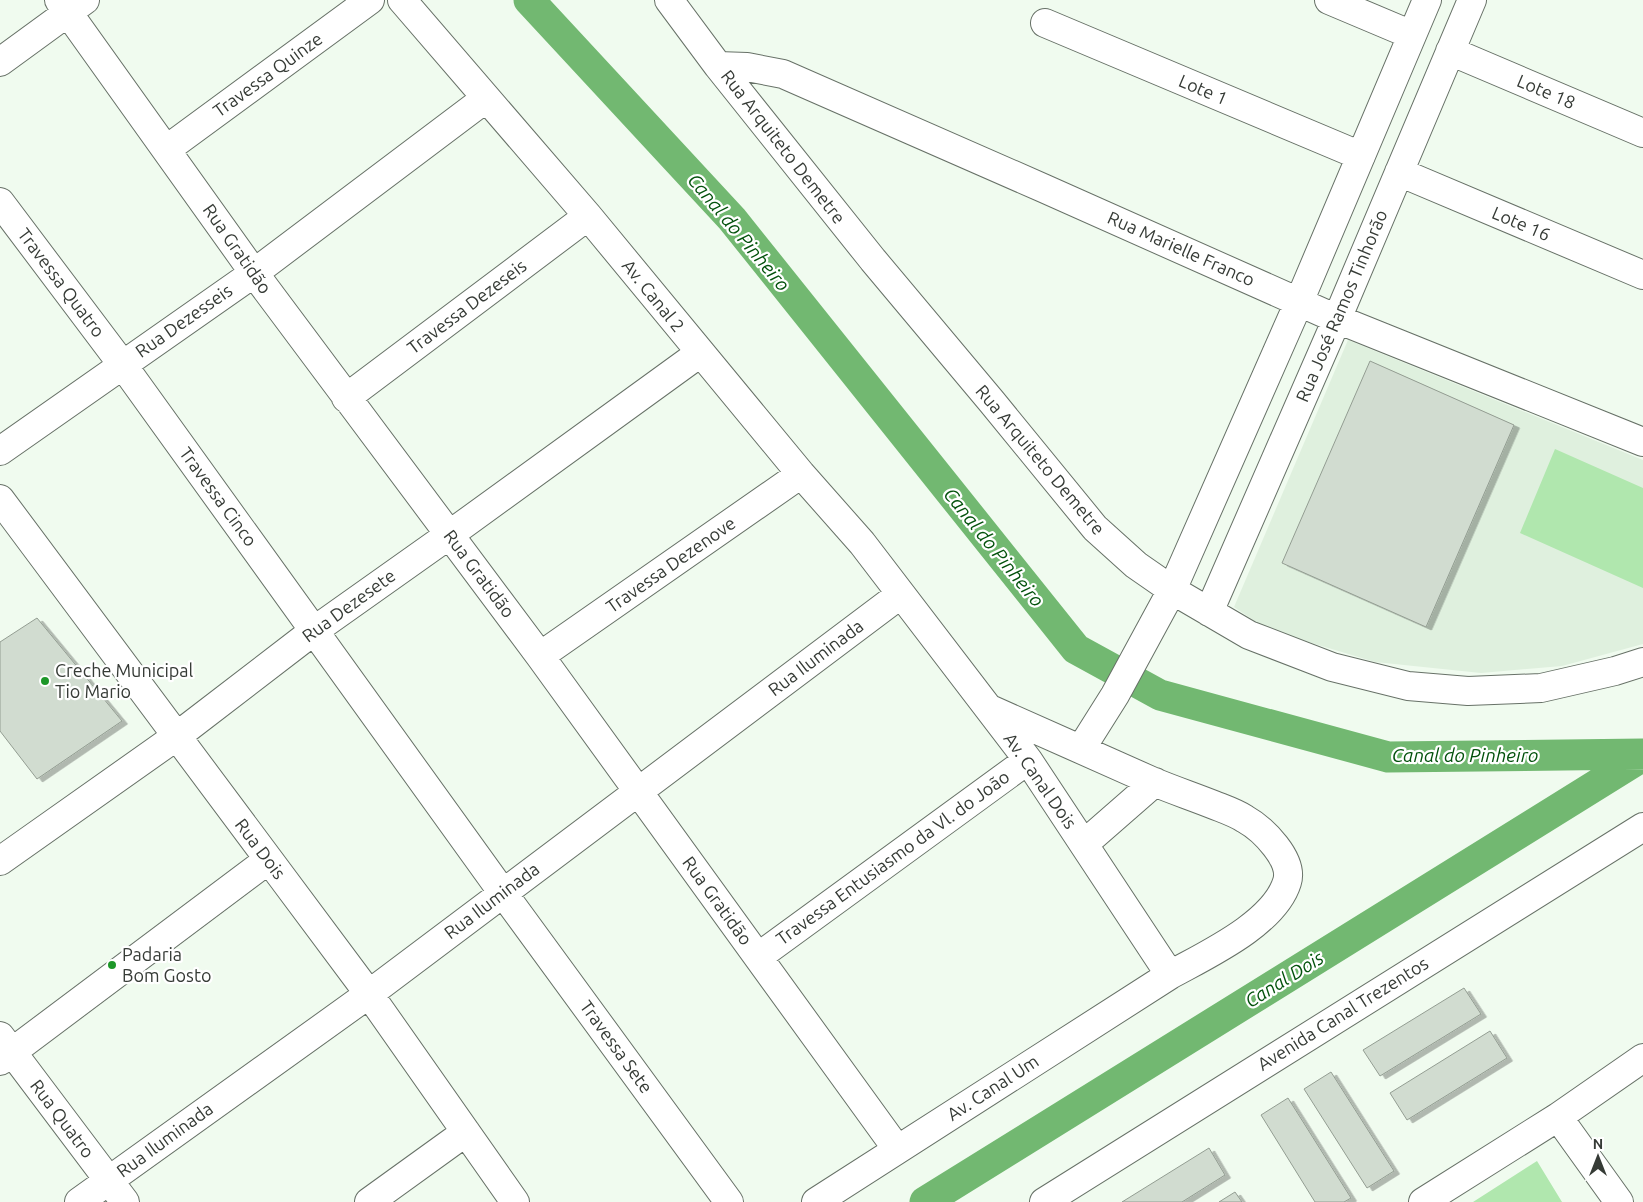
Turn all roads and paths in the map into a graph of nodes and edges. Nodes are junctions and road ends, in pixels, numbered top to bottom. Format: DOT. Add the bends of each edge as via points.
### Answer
graph roads {
  1 [pos="370,0"];
  2 [pos="402,0"];
  3 [pos="669,0"];
  4 [pos="1329,0"];
  5 [pos="1427,0"];
  6 [pos="1472,0"];
  7 [pos="71,4"];
  8 [pos="1045,23"];
  9 [pos="1412,35"];
  10 [pos="1450,51"];
  11 [pos="0,62"];
  12 [pos="718,66"];
  13 [pos="486,99"];
  14 [pos="1643,133"];
  15 [pos="167,149"];
  16 [pos="1361,156"];
  17 [pos="1399,172"];
  18 [pos="0,202"];
  19 [pos="588,216"];
  20 [pos="254,273"];
  21 [pos="1643,275"];
  22 [pos="1299,302"];
  23 [pos="1337,319"];
  24 [pos="700,353"];
  25 [pos="122,364"];
  26 [pos="346,398"];
  27 [pos="1643,442"];
  28 [pos="0,451"];
  29 [pos="801,474"];
  30 [pos="0,500"];
  31 [pos="450,535"];
  32 [pos="1172,590"];
  33 [pos="901,594"];
  34 [pos="1209,612"];
  35 [pos="314,630"];
  36 [pos="540,656"];
  37 [pos="1643,662"];
  38 [pos="988,708"];
  39 [pos="177,736"];
  40 [pos="1081,749"];
  41 [pos="1028,760"];
  42 [pos="1155,782"];
  43 [pos="638,792"];
  44 [pos="1643,827"];
  45 [pos="1084,844"];
  46 [pos="268,860"];
  47 [pos="0,861"];
  48 [pos="504,893"];
  49 [pos="758,957"];
  50 [pos="1170,975"];
  51 [pos="369,994"];
  52 [pos="4,1050"];
  53 [pos="1643,1058"];
  54 [pos="1558,1117"];
  55 [pos="466,1132"];
  56 [pos="897,1149"];
  57 [pos="108,1180"];
  58 [pos="80,1202"];
  59 [pos="125,1202"];
  60 [pos="369,1202"];
  61 [pos="515,1202"];
  62 [pos="729,1202"];
  63 [pos="816,1202"];
  64 [pos="1044,1202"];
  65 [pos="1423,1202"];
  66 [pos="1619,1202"];
  1 -- 15 [label="street, Travessa Quinze"];
  2 -- 13 [label="street, Av. Canal 2"];
  3 -- 12 [label="street, Rua Arquiteto Demetre"];
  4 -- 9 [label="street"];
  5 -- 9 [label="street"];
  6 -- 10 [label="street, Rua José Ramos Tinhorão"];
  7 -- 11 [label="street"];
  7 -- 15 [label="street, Rua Gratidão"];
  8 -- 16 [label="street, Lote 1"];
  9 -- 16 [label="street"];
  10 -- 14 [label="street, Lote 18"];
  10 -- 17 [label="street, Rua José Ramos Tinhorão"];
  12 -- 22 [label="street, Rua Marielle Franco" via="747,67 783,74"];
  12 -- 32 [label="street, Rua Arquiteto Demetre" via="873,260 1095,528 1136,565"];
  13 -- 19 [label="street, Av. Canal 2"];
  13 -- 20 [label="street, Rua Dezesseis"];
  15 -- 20 [label="street, Rua Gratidão"];
  16 -- 22 [label="street"];
  17 -- 21 [label="street, Lote 16"];
  17 -- 23 [label="street, Rua José Ramos Tinhorão"];
  18 -- 25 [label="street, Travessa Quatro"];
  19 -- 24 [label="street, Av. Canal 2"];
  19 -- 26 [label="street, Travessa Dezeseis"];
  20 -- 25 [label="street, Rua Dezesseis"];
  20 -- 26 [label="street, Rua Gratidão"];
  22 -- 23 [label="street, Rua Marielle Franco"];
  22 -- 32 [label="street"];
  23 -- 27 [label="street, Rua Marielle Franco"];
  23 -- 34 [label="street, Rua José Ramos Tinhorão"];
  24 -- 29 [label="street, Av. Canal 2"];
  24 -- 31 [label="street, Rua Dezesete"];
  25 -- 28 [label="street, Rua Dezesseis"];
  25 -- 35 [label="street, Travessa Cinco"];
  26 -- 31 [label="street, Rua Gratidão"];
  29 -- 33 [label="street, Av. Canal 2" via="862,543"];
  29 -- 36 [label="street, Travessa Dezenove"];
  30 -- 39 [label="street, Rua Dois"];
  31 -- 35 [label="street, Rua Dezesete"];
  31 -- 36 [label="street, Rua Gratidão"];
  32 -- 34 [label="street, Rua Arquiteto Demetre"];
  32 -- 40 [label="street" via="1115,695"];
  33 -- 38 [label="street, Av. Canal Dois"];
  33 -- 43 [label="street, Rua Iluminada"];
  34 -- 37 [label="street, Rua Arquiteto Demetre" via="1249,635 1332,667 1408,686 1468,692 1541,688"];
  35 -- 39 [label="street, Rua Dezesete"];
  35 -- 48 [label="street, Travessa Cinco"];
  36 -- 43 [label="street, Rua Gratidão"];
  38 -- 40 [label="street, Av. Canal Um"];
  38 -- 41 [label="street, Av. Canal Dois"];
  39 -- 46 [label="street, Rua Dois"];
  39 -- 47 [label="street, Rua Dezesete"];
  40 -- 42 [label="street, Av. Canal Um"];
  41 -- 45 [label="street, Av. Canal Dois"];
  41 -- 49 [label="street, Travessa Entusiasmo da Vl. do João"];
  42 -- 45 [label="street"];
  42 -- 50 [label="street, Av. Canal Um" via="1245,819 1266,835 1287,867 1287,881 1273,906 1256,923"];
  43 -- 48 [label="street, Rua Iluminada"];
  43 -- 49 [label="street, Rua Gratidão"];
  44 -- 64 [label="street, Avenida Canal Trezentos"];
  45 -- 50 [label="street, Av. Canal Dois"];
  46 -- 51 [label="street, Rua Dois"];
  46 -- 52 [label="street"];
  48 -- 51 [label="street, Rua Iluminada"];
  48 -- 62 [label="street, Travessa Sete"];
  49 -- 56 [label="street, Rua Gratidão"];
  50 -- 56 [label="street, Av. Canal Um"];
  51 -- 55 [label="street, Rua Dois"];
  51 -- 57 [label="street, Rua Iluminada"];
  52 -- 57 [label="street, Rua Quatro"];
  53 -- 54 [label="street"];
  54 -- 65 [label="street"];
  54 -- 66 [label="street"];
  55 -- 60 [label="street"];
  55 -- 61 [label="street, Rua Dois"];
  56 -- 63 [label="street, Av. Canal Um"];
  57 -- 58 [label="street, Rua Iluminada"];
  57 -- 59 [label="street, Rua Quatro"];
}
